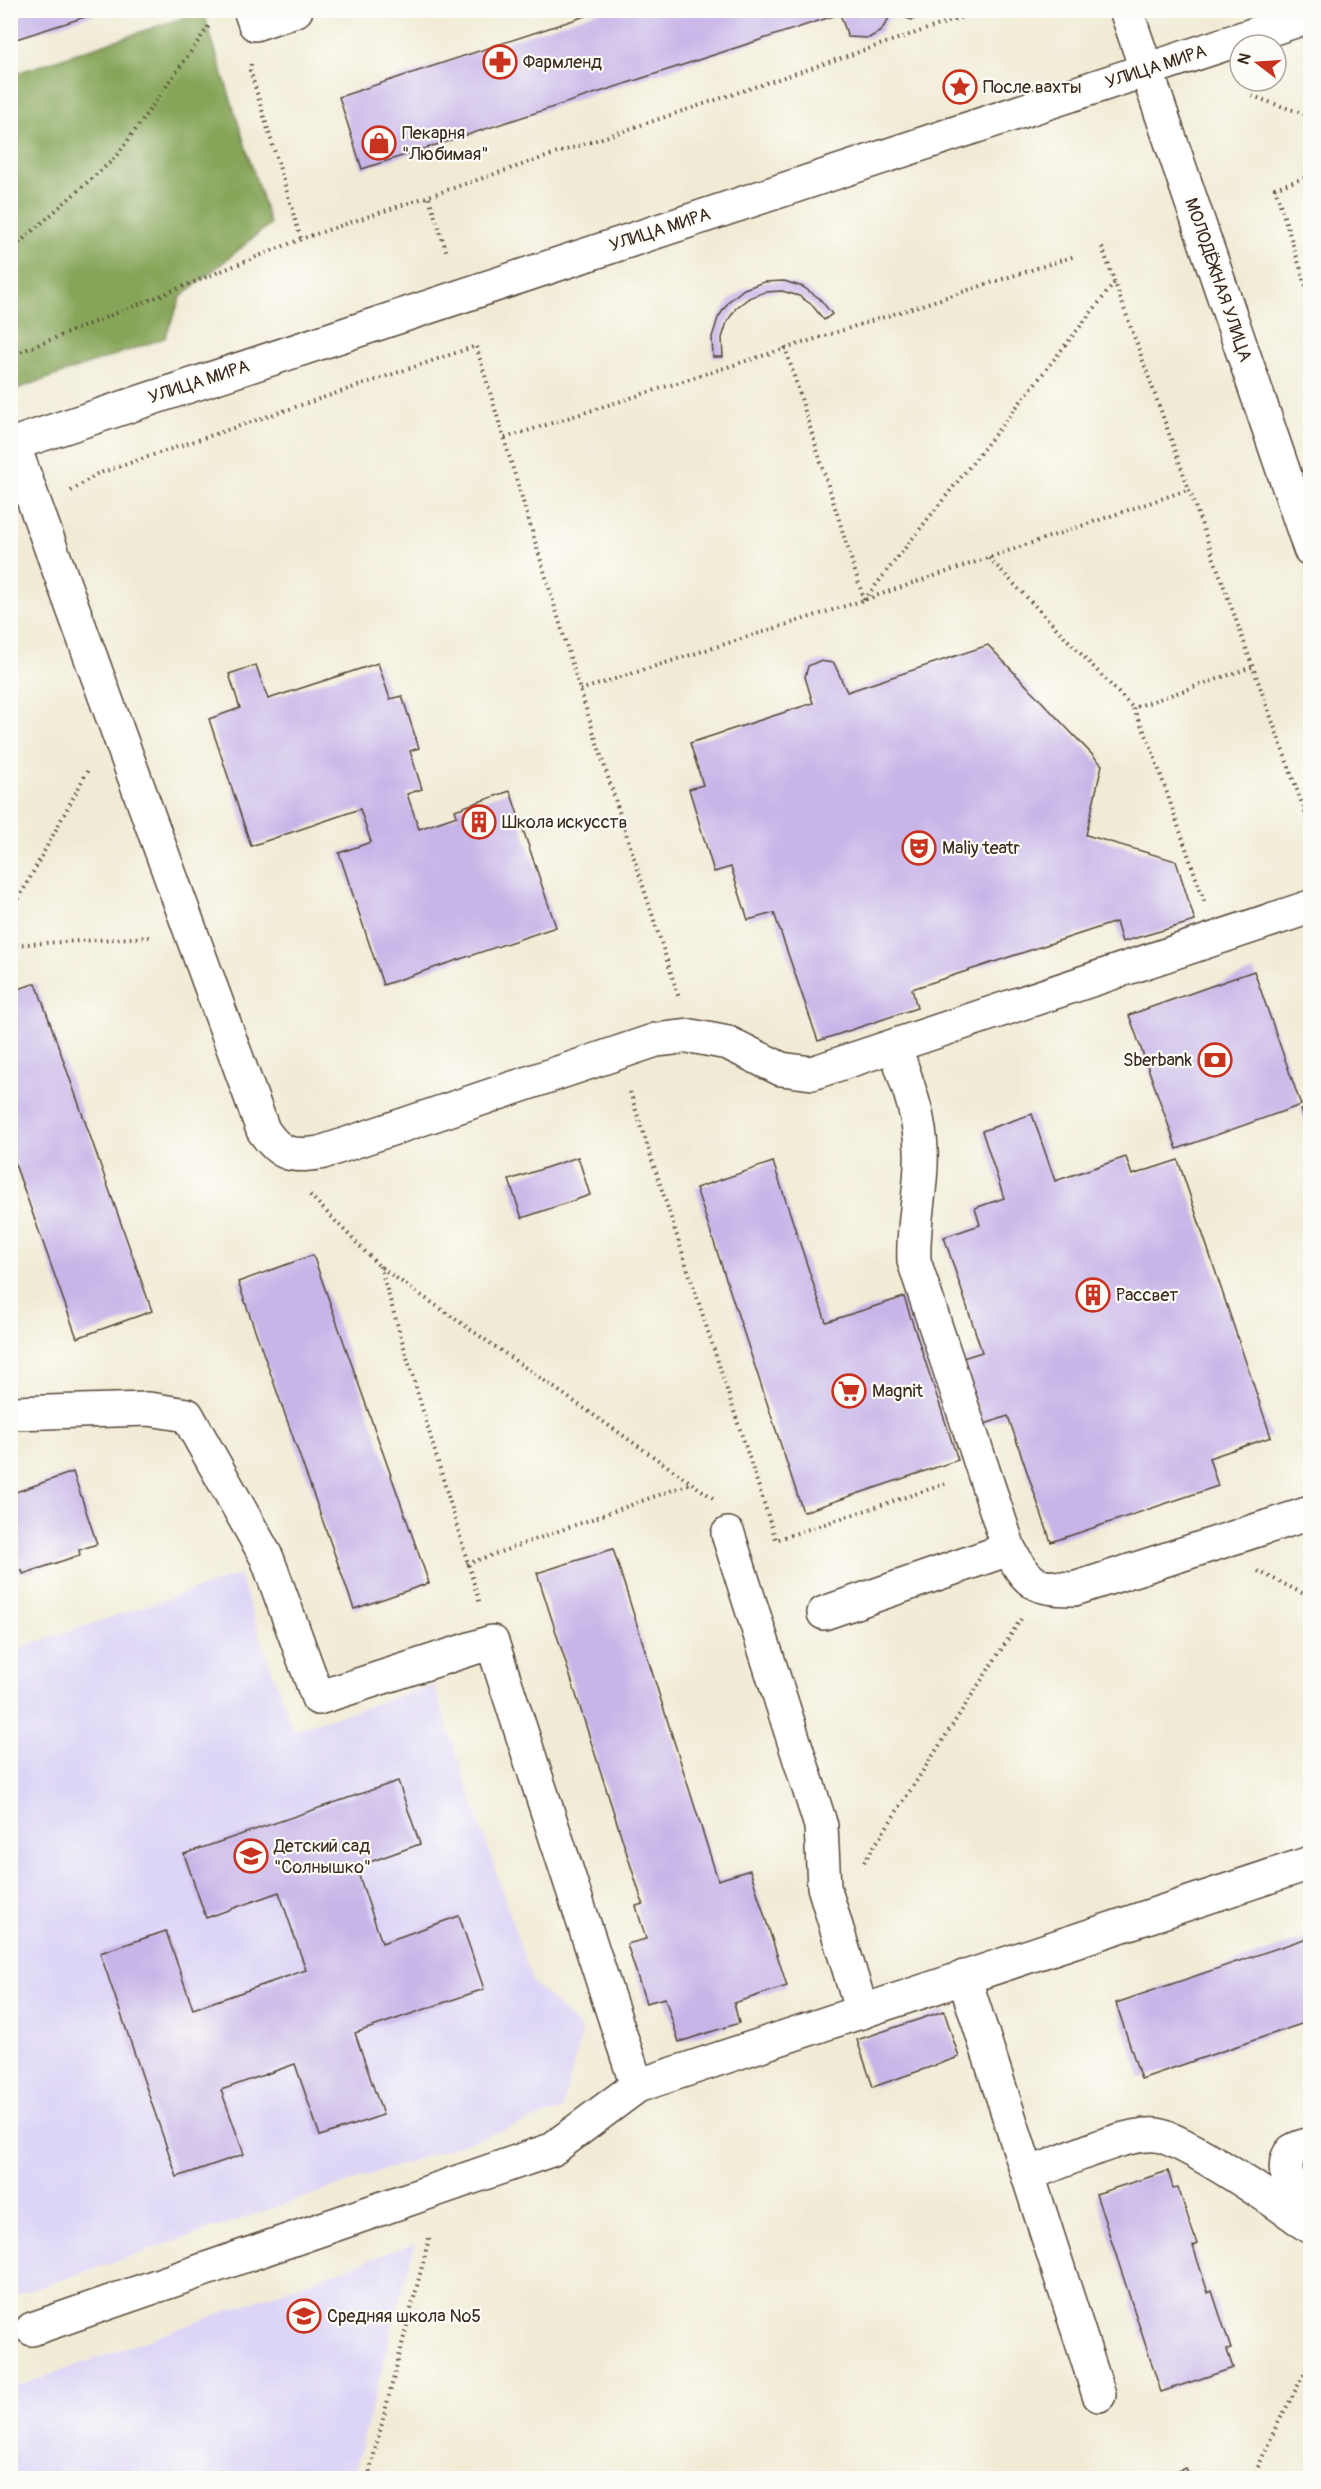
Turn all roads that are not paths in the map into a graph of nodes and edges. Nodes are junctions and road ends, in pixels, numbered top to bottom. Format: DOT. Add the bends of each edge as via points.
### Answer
graph roads {
  1 [pos="296,10"];
  2 [pos="1126,10"];
  3 [pos="1311,16"];
  4 [pos="252,17"];
  5 [pos="1146,70"];
  6 [pos="12,444"];
  7 [pos="1311,549"];
  8 [pos="1311,907"];
  9 [pos="895,1047"];
  10 [pos="11,1410"];
  11 [pos="1311,1513"];
  12 [pos="728,1534"];
  13 [pos="1010,1549"];
  14 [pos="824,1613"];
  15 [pos="1311,1863"];
  16 [pos="964,1977"];
  17 [pos="862,2012"];
  18 [pos="637,2086"];
  19 [pos="1311,2144"];
  20 [pos="1287,2173"];
  21 [pos="1029,2174"];
  22 [pos="1246,2185"];
  23 [pos="1307,2224"];
  24 [pos="32,2329"];
  25 [pos="1099,2395"];
  1 -- 4 [label="street"];
  2 -- 5 [label="street, МОЛОДЁЖНАЯ УЛИЦА"];
  3 -- 5 [label="street, УЛИЦА МИРА"];
  5 -- 6 [label="street, УЛИЦА МИРА"];
  5 -- 7 [label="street, МОЛОДЁЖНАЯ УЛИЦА"];
  6 -- 9 [label="street" via="263,1130 276,1148 300,1155 320,1153 656,1040 691,1036 728,1043 782,1069 812,1072"];
  8 -- 9 [label="street"];
  9 -- 13 [label="street" via="917,1113 921,1151 914,1261"];
  10 -- 18 [label="street" via="149,1409 187,1415 267,1558 318,1698 492,1642"];
  11 -- 13 [label="street" via="1074,1589 1041,1588 1022,1572"];
  12 -- 17 [label="street" via="821,1826 824,1887"];
  13 -- 14 [label="street"];
  15 -- 16 [label="street"];
  16 -- 17 [label="street"];
  16 -- 21 [label="street"];
  17 -- 18 [label="street"];
  18 -- 24 [label="street" via="551,2150"];
  19 -- 20 [label="street" via="1292,2152 1286,2162"];
  20 -- 22 [label="street"];
  20 -- 23 [label="street"];
  21 -- 22 [label="street" via="1132,2137 1158,2135 1188,2148"];
  21 -- 25 [label="street"];
  22 -- 23 [label="street"];
}
